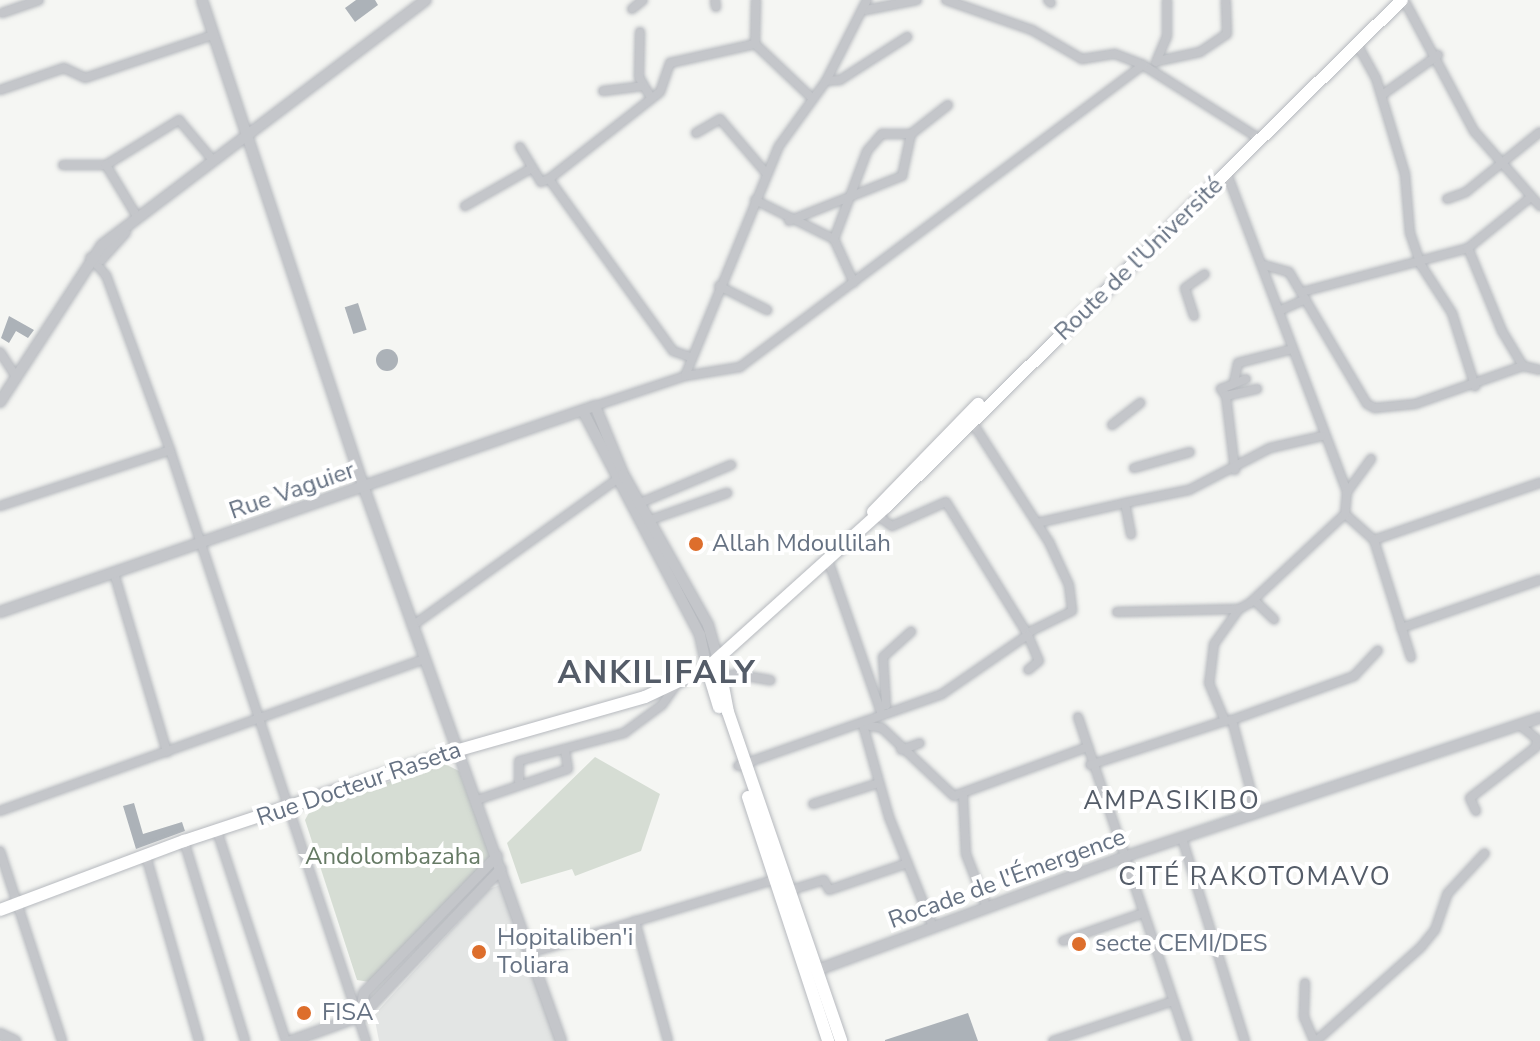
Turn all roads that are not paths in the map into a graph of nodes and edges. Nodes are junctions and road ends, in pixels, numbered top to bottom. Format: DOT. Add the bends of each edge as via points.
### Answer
graph roads {
  1 [pos="39,0"];
  2 [pos="202,0"];
  3 [pos="426,0"];
  4 [pos="643,0"];
  5 [pos="756,0"];
  6 [pos="917,0"];
  7 [pos="946,0"];
  8 [pos="1167,0"];
  9 [pos="1226,0"];
  10 [pos="1393,0"];
  11 [pos="1403,0"];
  12 [pos="866,5"];
  13 [pos="632,9"];
  14 [pos="2,13"];
  15 [pos="640,32"];
  16 [pos="213,35"];
  17 [pos="907,37"];
  18 [pos="755,44"];
  19 [pos="1357,44"];
  20 [pos="1438,55"];
  21 [pos="1158,61"];
  22 [pos="1146,66"];
  23 [pos="826,81"];
  24 [pos="641,86"];
  25 [pos="0,90"];
  26 [pos="603,91"];
  27 [pos="1382,95"];
  28 [pos="651,98"];
  29 [pos="812,98"];
  30 [pos="948,105"];
  31 [pos="1540,132"];
  32 [pos="245,133"];
  33 [pos="696,133"];
  34 [pos="911,134"];
  35 [pos="1257,137"];
  36 [pos="520,147"];
  37 [pos="211,158"];
  38 [pos="1496,162"];
  39 [pos="63,165"];
  40 [pos="106,165"];
  41 [pos="530,169"];
  42 [pos="767,174"];
  43 [pos="1227,174"];
  44 [pos="549,179"];
  45 [pos="846,196"];
  46 [pos="1531,197"];
  47 [pos="1447,199"];
  48 [pos="755,200"];
  49 [pos="465,206"];
  50 [pos="1540,206"];
  51 [pos="789,221"];
  52 [pos="134,222"];
  53 [pos="834,239"];
  54 [pos="1468,248"];
  55 [pos="91,258"];
  56 [pos="1264,265"];
  57 [pos="1421,265"];
  58 [pos="1205,274"];
  59 [pos="854,283"];
  60 [pos="719,286"];
  61 [pos="1304,296"];
  62 [pos="767,310"];
  63 [pos="1281,310"];
  64 [pos="1194,316"];
  65 [pos="1289,350"];
  66 [pos="0,352"];
  67 [pos="690,357"];
  68 [pos="1523,366"];
  69 [pos="1540,370"];
  70 [pos="685,376"];
  71 [pos="16,377"];
  72 [pos="1246,379"];
  73 [pos="1234,382"];
  74 [pos="1475,386"];
  75 [pos="1257,389"];
  76 [pos="1226,396"];
  77 [pos="0,402"];
  78 [pos="1140,403"];
  79 [pos="595,406"];
  80 [pos="584,413"];
  81 [pos="972,422"];
  82 [pos="1112,425"];
  83 [pos="1322,436"];
  84 [pos="170,450"];
  85 [pos="1190,452"];
  86 [pos="1371,459"];
  87 [pos="731,465"];
  88 [pos="1134,468"];
  89 [pos="1235,470"];
  90 [pos="619,478"];
  91 [pos="1540,483"];
  92 [pos="364,488"];
  93 [pos="1347,492"];
  94 [pos="727,493"];
  95 [pos="640,503"];
  96 [pos="1125,503"];
  97 [pos="0,506"];
  98 [pos="873,512"];
  99 [pos="1345,514"];
  100 [pos="650,520"];
  101 [pos="1037,523"];
  102 [pos="1131,534"];
  103 [pos="1374,540"];
  104 [pos="201,543"];
  105 [pos="827,556"];
  106 [pos="114,573"];
  107 [pos="1540,580"];
  108 [pos="1254,600"];
  109 [pos="1239,609"];
  110 [pos="0,612"];
  111 [pos="1117,612"];
  112 [pos="1274,619"];
  113 [pos="412,626"];
  114 [pos="1401,628"];
  115 [pos="911,632"];
  116 [pos="1028,634"];
  117 [pos="1378,650"];
  118 [pos="1411,657"];
  119 [pos="425,659"];
  120 [pos="718,660"];
  121 [pos="707,668"];
  122 [pos="1028,670"];
  123 [pos="721,679"];
  124 [pos="770,680"];
  125 [pos="676,685"];
  126 [pos="880,709"];
  127 [pos="1078,717"];
  128 [pos="262,718"];
  129 [pos="1540,718"];
  130 [pos="1229,721"];
  131 [pos="863,725"];
  132 [pos="1520,725"];
  133 [pos="920,743"];
  134 [pos="1088,747"];
  135 [pos="565,749"];
  136 [pos="459,750"];
  137 [pos="901,750"];
  138 [pos="167,752"];
  139 [pos="543,755"];
  140 [pos="742,765"];
  141 [pos="1090,765"];
  142 [pos="547,775"];
  143 [pos="519,782"];
  144 [pos="879,783"];
  145 [pos="963,795"];
  146 [pos="477,800"];
  147 [pos="813,804"];
  148 [pos="289,809"];
  149 [pos="0,811"];
  150 [pos="1476,811"];
  151 [pos="1251,814"];
  152 [pos="217,831"];
  153 [pos="1182,838"];
  154 [pos="184,841"];
  155 [pos="0,851"];
  156 [pos="1485,853"];
  157 [pos="146,856"];
  158 [pos="497,856"];
  159 [pos="1124,857"];
  160 [pos="908,863"];
  161 [pos="501,869"];
  162 [pos="776,879"];
  163 [pos="791,890"];
  164 [pos="16,904"];
  165 [pos="987,908"];
  166 [pos="0,910"];
  167 [pos="1143,913"];
  168 [pos="635,921"];
  169 [pos="933,927"];
  170 [pos="1063,941"];
  171 [pos="530,953"];
  172 [pos="812,972"];
  173 [pos="1305,983"];
  174 [pos="1173,1001"];
  175 [pos="361,1016"];
  176 [pos="0,1034"];
  177 [pos="15,1041"];
  178 [pos="62,1041"];
  179 [pos="199,1041"];
  180 [pos="245,1041"];
  181 [pos="289,1041"];
  182 [pos="366,1041"];
  183 [pos="561,1041"];
  184 [pos="668,1041"];
  185 [pos="828,1041"];
  186 [pos="841,1041"];
  187 [pos="1055,1041"];
  188 [pos="1187,1041"];
  189 [pos="1245,1041"];
  190 [pos="1315,1041"];
  1 -- 14 [label="street"];
  2 -- 16 [label="street"];
  3 -- 32 [label="street"];
  4 -- 13 [label="street"];
  5 -- 18 [label="street"];
  6 -- 12 [label="street"];
  7 -- 22 [label="street" via="1032,30 1082,59 1115,54"];
  8 -- 21 [label="street" via="1167,36"];
  9 -- 21 [label="street" via="1227,34 1200,52"];
  10 -- 35 [label="main road, Route de l'Université"];
  11 -- 19 [label="main road, Route de l'Université"];
  11 -- 20 [label="street"];
  12 -- 23 [label="street"];
  15 -- 24 [label="street"];
  16 -- 25 [label="street" via="85,78 64,68"];
  16 -- 32 [label="street"];
  17 -- 23 [label="street" via="840,80"];
  18 -- 28 [label="street" via="678,59"];
  18 -- 29 [label="street"];
  19 -- 27 [label="street"];
  19 -- 43 [label="main road, Route de l'Université"];
  20 -- 27 [label="street"];
  20 -- 38 [label="street"];
  21 -- 22 [label="street"];
  22 -- 35 [label="street"];
  22 -- 59 [label="street"];
  23 -- 29 [label="street"];
  24 -- 26 [label="street"];
  24 -- 28 [label="street"];
  27 -- 57 [label="street" via="1405,174 1410,233"];
  28 -- 44 [label="street"];
  29 -- 42 [label="street" via="792,122"];
  30 -- 34 [label="street"];
  31 -- 38 [label="street"];
  32 -- 37 [label="street"];
  32 -- 92 [label="street"];
  33 -- 42 [label="street" via="720,119"];
  34 -- 45 [label="street" via="882,134"];
  34 -- 45 [label="street" via="902,176"];
  35 -- 98 [label="main road, Route de l'Université"];
  36 -- 41 [label="street"];
  37 -- 40 [label="street" via="179,120"];
  37 -- 52 [label="street"];
  38 -- 46 [label="street"];
  38 -- 47 [label="street" via="1466,192"];
  39 -- 40 [label="street"];
  40 -- 52 [label="street"];
  41 -- 44 [label="street" via="541,182"];
  41 -- 49 [label="street"];
  42 -- 48 [label="street"];
  43 -- 56 [label="street"];
  43 -- 81 [label="main road, Route de l'Université"];
  44 -- 67 [label="street" via="673,351"];
  45 -- 51 [label="street"];
  45 -- 53 [label="street"];
  46 -- 50 [label="street"];
  46 -- 54 [label="street"];
  48 -- 51 [label="street"];
  48 -- 60 [label="street"];
  51 -- 53 [label="street"];
  52 -- 55 [label="street"];
  53 -- 59 [label="street"];
  54 -- 57 [label="street"];
  54 -- 68 [label="street" via="1502,331"];
  55 -- 71 [label="street"];
  55 -- 84 [label="street" via="106,275"];
  56 -- 61 [label="street" via="1289,272"];
  56 -- 63 [label="street"];
  57 -- 61 [label="street"];
  57 -- 74 [label="street" via="1441,289"];
  58 -- 64 [label="street" via="1185,288"];
  59 -- 70 [label="street" via="740,367"];
  60 -- 62 [label="street"];
  60 -- 67 [label="street"];
  61 -- 63 [label="street"];
  61 -- 74 [label="street" via="1367,404 1391,409"];
  63 -- 65 [label="street"];
  65 -- 73 [label="street" via="1238,363"];
  65 -- 83 [label="street"];
  66 -- 71 [label="street"];
  67 -- 70 [label="street"];
  68 -- 69 [label="street"];
  68 -- 74 [label="street"];
  70 -- 79 [label="street"];
  71 -- 77 [label="street"];
  72 -- 73 [label="street"];
  73 -- 76 [label="street" via="1221,389"];
  75 -- 76 [label="street"];
  76 -- 89 [label="street"];
  78 -- 82 [label="street"];
  79 -- 80 [label="street, Rue Vaguier"];
  79 -- 90 [label="street"];
  80 -- 90 [label="street"];
  80 -- 92 [label="street, Rue Vaguier"];
  81 -- 98 [label="main road, Route de l'Université" via="886,507"];
  81 -- 101 [label="street"];
  83 -- 89 [label="street" via="1270,448"];
  83 -- 93 [label="street"];
  84 -- 97 [label="street"];
  84 -- 104 [label="street"];
  85 -- 88 [label="street"];
  86 -- 93 [label="street"];
  87 -- 95 [label="street"];
  89 -- 96 [label="street" via="1189,490"];
  90 -- 95 [label="street"];
  90 -- 113 [label="street"];
  90 -- 121 [label="street" via="700,635"];
  91 -- 103 [label="street"];
  92 -- 104 [label="street, Rue Vaguier"];
  92 -- 113 [label="street"];
  93 -- 99 [label="street"];
  94 -- 100 [label="street"];
  95 -- 100 [label="street"];
  96 -- 101 [label="street"];
  96 -- 102 [label="street"];
  98 -- 105 [label="main road, Route de l'Université"];
  98 -- 116 [label="street" via="892,526 946,502"];
  99 -- 103 [label="street"];
  99 -- 108 [label="street"];
  100 -- 120 [label="street" via="708,625"];
  101 -- 116 [label="street" via="1073,604 1068,614"];
  103 -- 114 [label="street"];
  104 -- 106 [label="street, Rue Vaguier"];
  104 -- 128 [label="street"];
  105 -- 120 [label="main road, Route de l'Université"];
  105 -- 126 [label="street"];
  106 -- 110 [label="street, Rue Vaguier"];
  106 -- 138 [label="street"];
  107 -- 114 [label="street"];
  108 -- 109 [label="street"];
  108 -- 112 [label="street"];
  109 -- 111 [label="street"];
  109 -- 130 [label="street" via="1214,644 1209,667 1211,697"];
  113 -- 119 [label="street"];
  114 -- 118 [label="street"];
  115 -- 126 [label="street" via="883,657 886,705"];
  116 -- 122 [label="street" via="1039,661"];
  116 -- 126 [label="street" via="942,694"];
  117 -- 130 [label="street" via="1354,676"];
  119 -- 128 [label="street"];
  119 -- 136 [label="street"];
  120 -- 121 [label="main road, Rue Docteur Raseta"];
  120 -- 123 [label="main road"];
  121 -- 125 [label="main road, Rue Docteur Raseta"];
  121 -- 140 [label="main road"];
  123 -- 124 [label="street" via="735,674"];
  123 -- 140 [label="main road"];
  125 -- 135 [label="street" via="635,727"];
  125 -- 136 [label="main road, Rue Docteur Raseta"];
  126 -- 131 [label="street"];
  127 -- 134 [label="street"];
  128 -- 138 [label="street"];
  128 -- 148 [label="street"];
  129 -- 132 [label="street, Rocade de l'Émergence"];
  130 -- 141 [label="street"];
  130 -- 151 [label="street" via="1252,795"];
  131 -- 137 [label="street" via="882,728"];
  131 -- 140 [label="street"];
  131 -- 144 [label="street"];
  132 -- 150 [label="street" via="1537,739 1536,747 1470,798"];
  132 -- 151 [label="street, Rocade de l'Émergence"];
  133 -- 137 [label="street"];
  134 -- 141 [label="street"];
  134 -- 145 [label="street"];
  135 -- 139 [label="street"];
  135 -- 142 [label="street" via="568,769"];
  136 -- 146 [label="street"];
  136 -- 148 [label="main road, Rue Docteur Raseta"];
  137 -- 145 [label="street" via="945,791"];
  138 -- 149 [label="street"];
  139 -- 142 [label="street"];
  139 -- 143 [label="street" via="519,761"];
  140 -- 162 [label="main road"];
  140 -- 163 [label="main road"];
  141 -- 159 [label="street"];
  142 -- 143 [label="street"];
  143 -- 146 [label="street"];
  144 -- 147 [label="street"];
  144 -- 160 [label="street"];
  145 -- 165 [label="street" via="966,854"];
  146 -- 158 [label="street"];
  148 -- 152 [label="main road, Rue Docteur Raseta"];
  148 -- 175 [label="street"];
  151 -- 153 [label="street, Rocade de l'Émergence"];
  152 -- 154 [label="main road, Rue Docteur Raseta"];
  152 -- 181 [label="street"];
  153 -- 159 [label="street, Rocade de l'Émergence"];
  153 -- 189 [label="street"];
  154 -- 157 [label="main road, Rue Docteur Raseta"];
  154 -- 180 [label="street"];
  155 -- 164 [label="street"];
  156 -- 190 [label="street" via="1448,893 1435,930 1421,947"];
  157 -- 164 [label="main road, Rue Docteur Raseta"];
  157 -- 179 [label="street"];
  158 -- 161 [label="street"];
  158 -- 175 [label="street" via="364,993"];
  159 -- 165 [label="street, Rocade de l'Émergence"];
  159 -- 167 [label="street"];
  160 -- 163 [label="street" via="829,890 824,880"];
  160 -- 169 [label="street"];
  161 -- 171 [label="street"];
  161 -- 175 [label="street"];
  162 -- 168 [label="street"];
  162 -- 172 [label="main road"];
  163 -- 172 [label="main road"];
  164 -- 166 [label="main road, Rue Docteur Raseta"];
  164 -- 178 [label="street"];
  165 -- 169 [label="street, Rocade de l'Émergence"];
  167 -- 170 [label="street"];
  167 -- 174 [label="street"];
  168 -- 171 [label="street"];
  168 -- 184 [label="street"];
  169 -- 172 [label="street, Rocade de l'Émergence"];
  171 -- 183 [label="street"];
  172 -- 185 [label="main road"];
  172 -- 186 [label="main road"];
  173 -- 190 [label="street" via="1304,1017"];
  174 -- 187 [label="street"];
  174 -- 188 [label="street"];
  175 -- 181 [label="street"];
  175 -- 182 [label="street"];
  176 -- 177 [label="street"];
}
